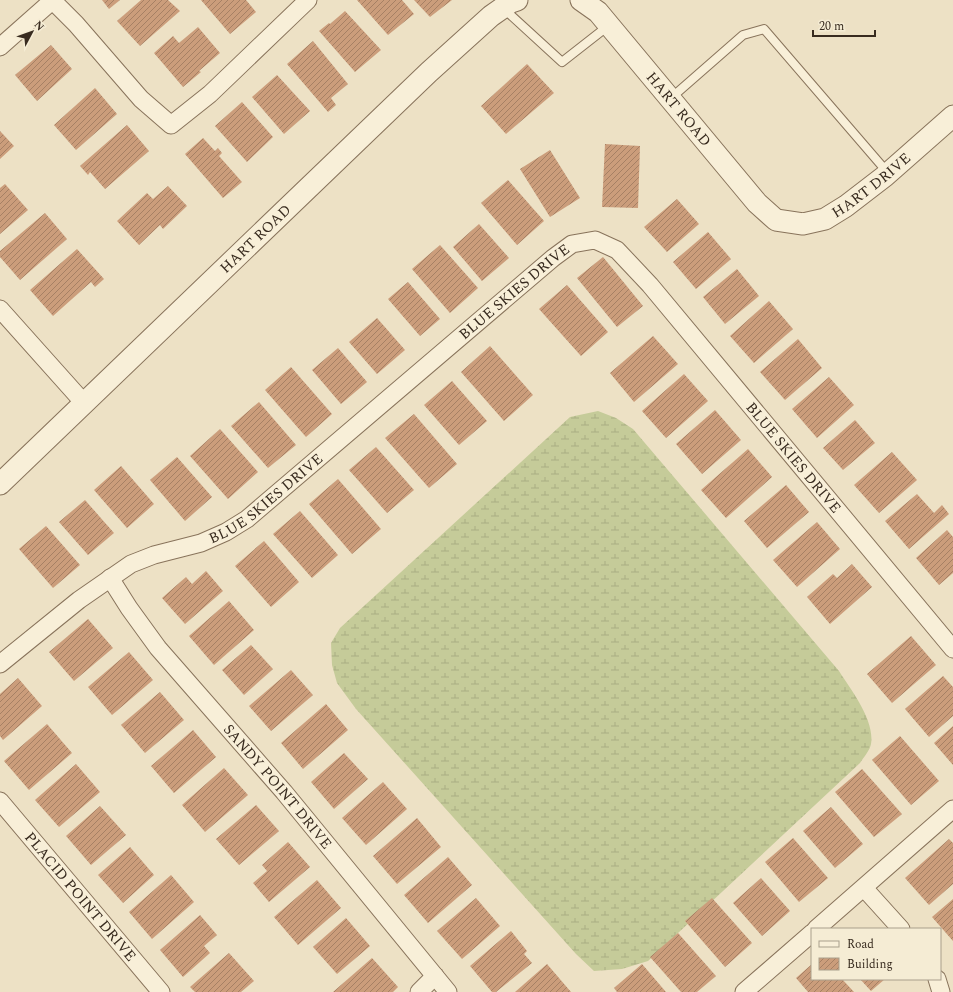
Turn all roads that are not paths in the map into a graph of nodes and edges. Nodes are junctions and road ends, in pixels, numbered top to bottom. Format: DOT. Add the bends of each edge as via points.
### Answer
graph roads {
  1 [pos="52,0"];
  2 [pos="308,0"];
  3 [pos="581,0"];
  4 [pos="509,4"];
  5 [pos="608,25"];
  6 [pos="0,46"];
  7 [pos="670,98"];
  8 [pos="953,116"];
  9 [pos="888,173"];
  10 [pos="776,220"];
  11 [pos="0,309"];
  12 [pos="84,403"];
  13 [pos="0,484"];
  14 [pos="110,578"];
  15 [pos="953,649"];
  16 [pos="0,664"];
  17 [pos="0,801"];
  18 [pos="953,809"];
  19 [pos="864,888"];
  20 [pos="817,928"];
  21 [pos="900,928"];
  22 [pos="811,934"];
  23 [pos="435,976"];
  24 [pos="937,980"];
  25 [pos="161,992"];
  26 [pos="419,992"];
  27 [pos="448,992"];
  28 [pos="744,992"];
  29 [pos="941,992"];
  1 -- 2 [label="street" via="141,99 171,125 210,94"];
  1 -- 6 [label="street"];
  3 -- 5 [label="street, HART ROAD" via="598,12"];
  4 -- 5 [label="lane" via="562,62"];
  4 -- 12 [label="street, HART ROAD" via="491,16 429,72"];
  5 -- 7 [label="street, HART ROAD"];
  7 -- 9 [label="lane" via="743,35 764,29"];
  7 -- 10 [label="street, HART ROAD" via="758,203"];
  8 -- 9 [label="street, HART DRIVE"];
  9 -- 10 [label="street, HART DRIVE" via="825,219 803,224"];
  11 -- 12 [label="street"];
  12 -- 13 [label="street, HART ROAD"];
  14 -- 15 [label="street, BLUE SKIES DRIVE" via="132,564 154,555 201,543 247,519 553,258 572,244 595,240 618,250 650,285"];
  14 -- 16 [label="street"];
  14 -- 23 [label="street, SANDY POINT DRIVE" via="158,648 284,792"];
  17 -- 25 [label="street, PLACID POINT DRIVE"];
  18 -- 19 [label="street"];
  19 -- 20 [label="street"];
  19 -- 21 [label="street"];
  22 -- 28 [label="street"];
  23 -- 26 [label="street"];
  23 -- 27 [label="street, SANDY POINT DRIVE"];
  24 -- 29 [label="street"];
}
